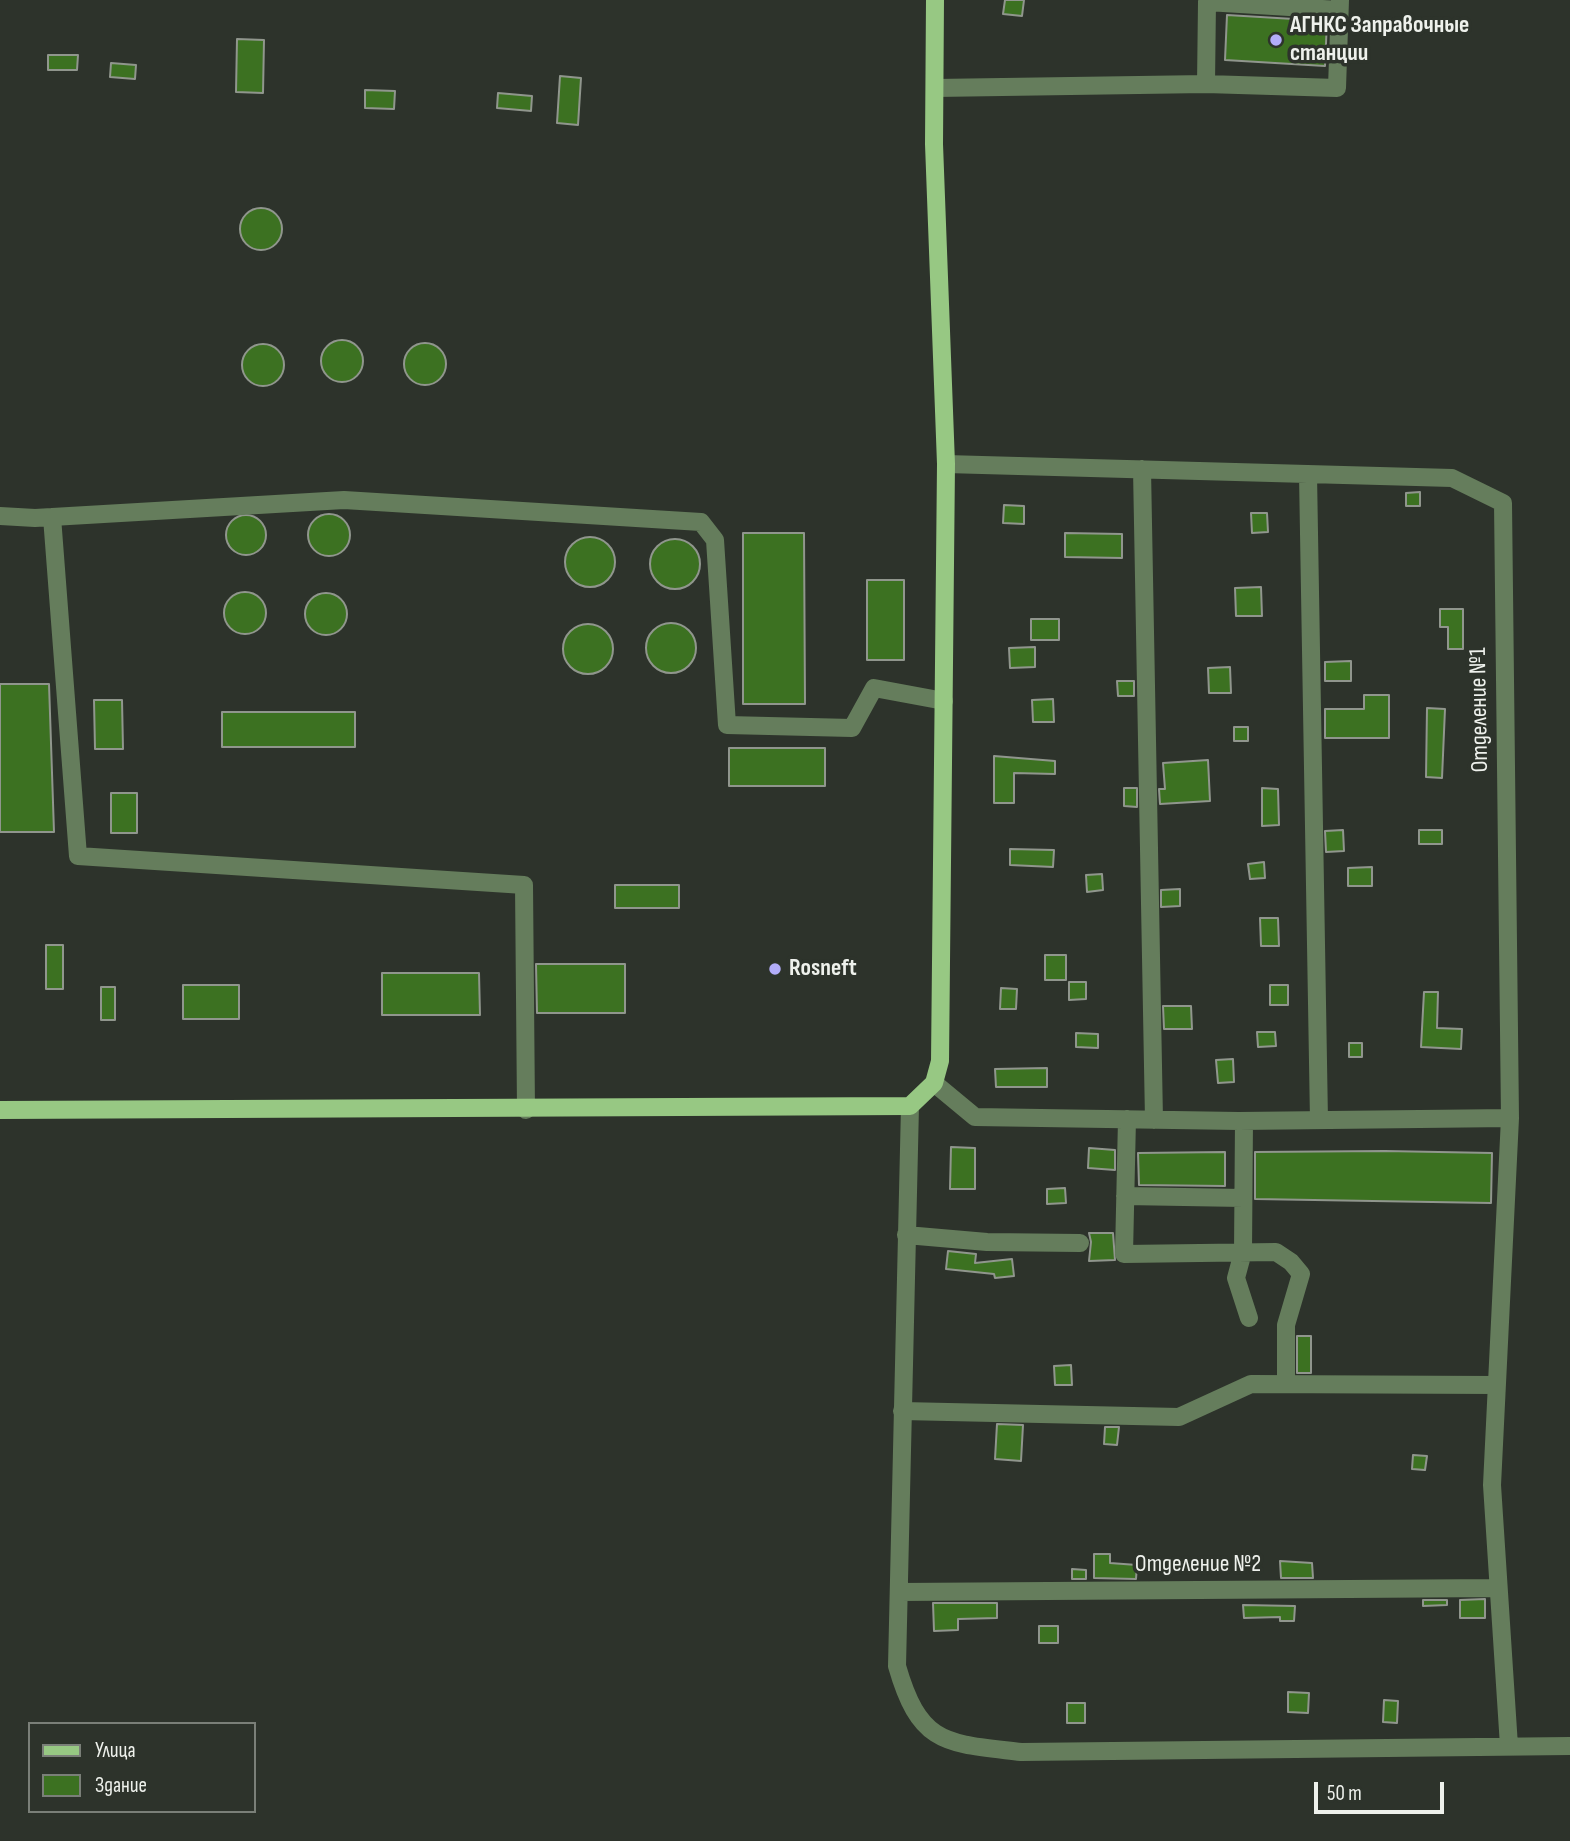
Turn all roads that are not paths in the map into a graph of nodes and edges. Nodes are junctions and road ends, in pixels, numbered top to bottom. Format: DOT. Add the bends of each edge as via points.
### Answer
graph roads {
  1 [pos="936,0"];
  2 [pos="1339,5"];
  3 [pos="1206,84"];
  4 [pos="935,88"];
  5 [pos="946,464"];
  6 [pos="1142,469"];
  7 [pos="1308,474"];
  8 [pos="0,516"];
  9 [pos="52,517"];
  10 [pos="944,701"];
  11 [pos="934,1083"];
  12 [pos="910,1106"];
  13 [pos="0,1110"];
  14 [pos="526,1110"];
  15 [pos="1510,1118"];
  16 [pos="1127,1119"];
  17 [pos="1154,1119"];
  18 [pos="1319,1120"];
  19 [pos="1244,1121"];
  20 [pos="1125,1196"];
  21 [pos="1243,1198"];
  22 [pos="906,1234"];
  23 [pos="1080,1242"];
  24 [pos="1243,1252"];
  25 [pos="1249,1318"];
  26 [pos="1286,1384"];
  27 [pos="1497,1385"];
  28 [pos="902,1410"];
  29 [pos="1498,1588"];
  30 [pos="899,1592"];
  31 [pos="1509,1746"];
  32 [pos="1570,1746"];
  1 -- 4 [label="main road"];
  2 -- 3 [label="street" via="1208,2"];
  2 -- 3 [label="street" via="1336,88"];
  3 -- 4 [label="street"];
  4 -- 5 [label="main road"];
  5 -- 6 [label="street, Отделение №1"];
  5 -- 10 [label="main road"];
  6 -- 7 [label="street, Отделение №1"];
  6 -- 17 [label="street"];
  7 -- 15 [label="street, Отделение №1" via="1452,478 1503,503"];
  7 -- 18 [label="street"];
  8 -- 9 [label="street"];
  9 -- 10 [label="street" via="344,500 701,522 715,540 727,725 852,728 874,688"];
  9 -- 14 [label="street" via="78,856 524,885"];
  10 -- 11 [label="main road" via="940,1061"];
  11 -- 12 [label="main road"];
  11 -- 16 [label="street" via="975,1116"];
  12 -- 14 [label="main road"];
  12 -- 22 [label="street"];
  13 -- 14 [label="main road"];
  15 -- 18 [label="street"];
  15 -- 27 [label="street"];
  16 -- 17 [label="street"];
  16 -- 20 [label="street"];
  17 -- 19 [label="street"];
  18 -- 19 [label="street"];
  19 -- 21 [label="street"];
  20 -- 21 [label="street"];
  20 -- 24 [label="street" via="1124,1254"];
  21 -- 24 [label="street"];
  22 -- 23 [label="street" via="987,1242"];
  22 -- 28 [label="street"];
  24 -- 25 [label="street" via="1236,1278"];
  24 -- 26 [label="street" via="1276,1252 1301,1274 1286,1325"];
  26 -- 27 [label="street"];
  26 -- 28 [label="street" via="1251,1384 1179,1417"];
  27 -- 29 [label="street" via="1492,1485"];
  28 -- 30 [label="street"];
  29 -- 30 [label="street, Отделение №2"];
  29 -- 31 [label="street"];
  30 -- 31 [label="street" via="897,1666 918,1719 939,1738 1021,1752"];
  31 -- 32 [label="street"];
}
